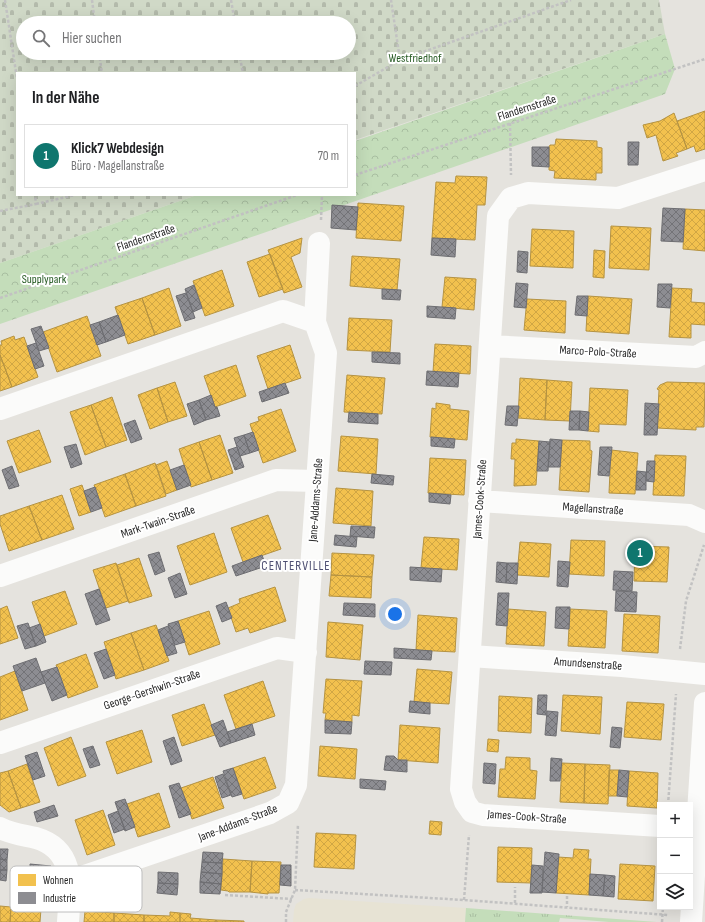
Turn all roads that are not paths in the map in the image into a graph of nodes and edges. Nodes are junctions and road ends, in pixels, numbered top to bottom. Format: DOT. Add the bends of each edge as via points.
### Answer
graph roads {
  1 [pos="705,170"];
  2 [pos="320,243"];
  3 [pos="315,322"];
  4 [pos="490,346"];
  5 [pos="705,352"];
  6 [pos="0,409"];
  7 [pos="317,482"];
  8 [pos="479,501"];
  9 [pos="705,522"];
  10 [pos="0,576"];
  11 [pos="306,652"];
  12 [pos="470,656"];
  13 [pos="705,674"];
  14 [pos="705,703"];
  15 [pos="0,743"];
  16 [pos="657,826"];
  17 [pos="0,828"];
  18 [pos="694,829"];
  19 [pos="66,866"];
  20 [pos="115,866"];
  21 [pos="68,912"];
  22 [pos="691,919"];
  23 [pos="68,922"];
  1 -- 4 [label="street, James-Cook-Straße" via="618,198 528,192 511,198 498,216"];
  2 -- 3 [label="street"];
  3 -- 6 [label="street" via="282,311"];
  3 -- 7 [label="street, Jane-Addams-Straße" via="326,353"];
  4 -- 5 [label="street, Marco-Polo-Straße" via="696,357"];
  4 -- 8 [label="street, James-Cook-Straße"];
  7 -- 10 [label="street, Mark-Twain-Straße" via="276,480"];
  7 -- 11 [label="street, Jane-Addams-Straße"];
  8 -- 9 [label="street, Magellanstraße" via="689,515"];
  8 -- 12 [label="street, James-Cook-Straße"];
  11 -- 15 [label="street, George-Gershwin-Straße" via="277,648"];
  11 -- 20 [label="street, Jane-Addams-Straße" via="296,785 288,803 270,814"];
  12 -- 13 [label="street, Amundsenstraße"];
  12 -- 16 [label="street, James-Cook-Straße" via="461,788 465,802 472,812 484,815"];
  14 -- 18 [label="street"];
  17 -- 19 [label="street" via="53,846 63,856"];
  18 -- 22 [label="street"];
  21 -- 23 [label="street"];
}
